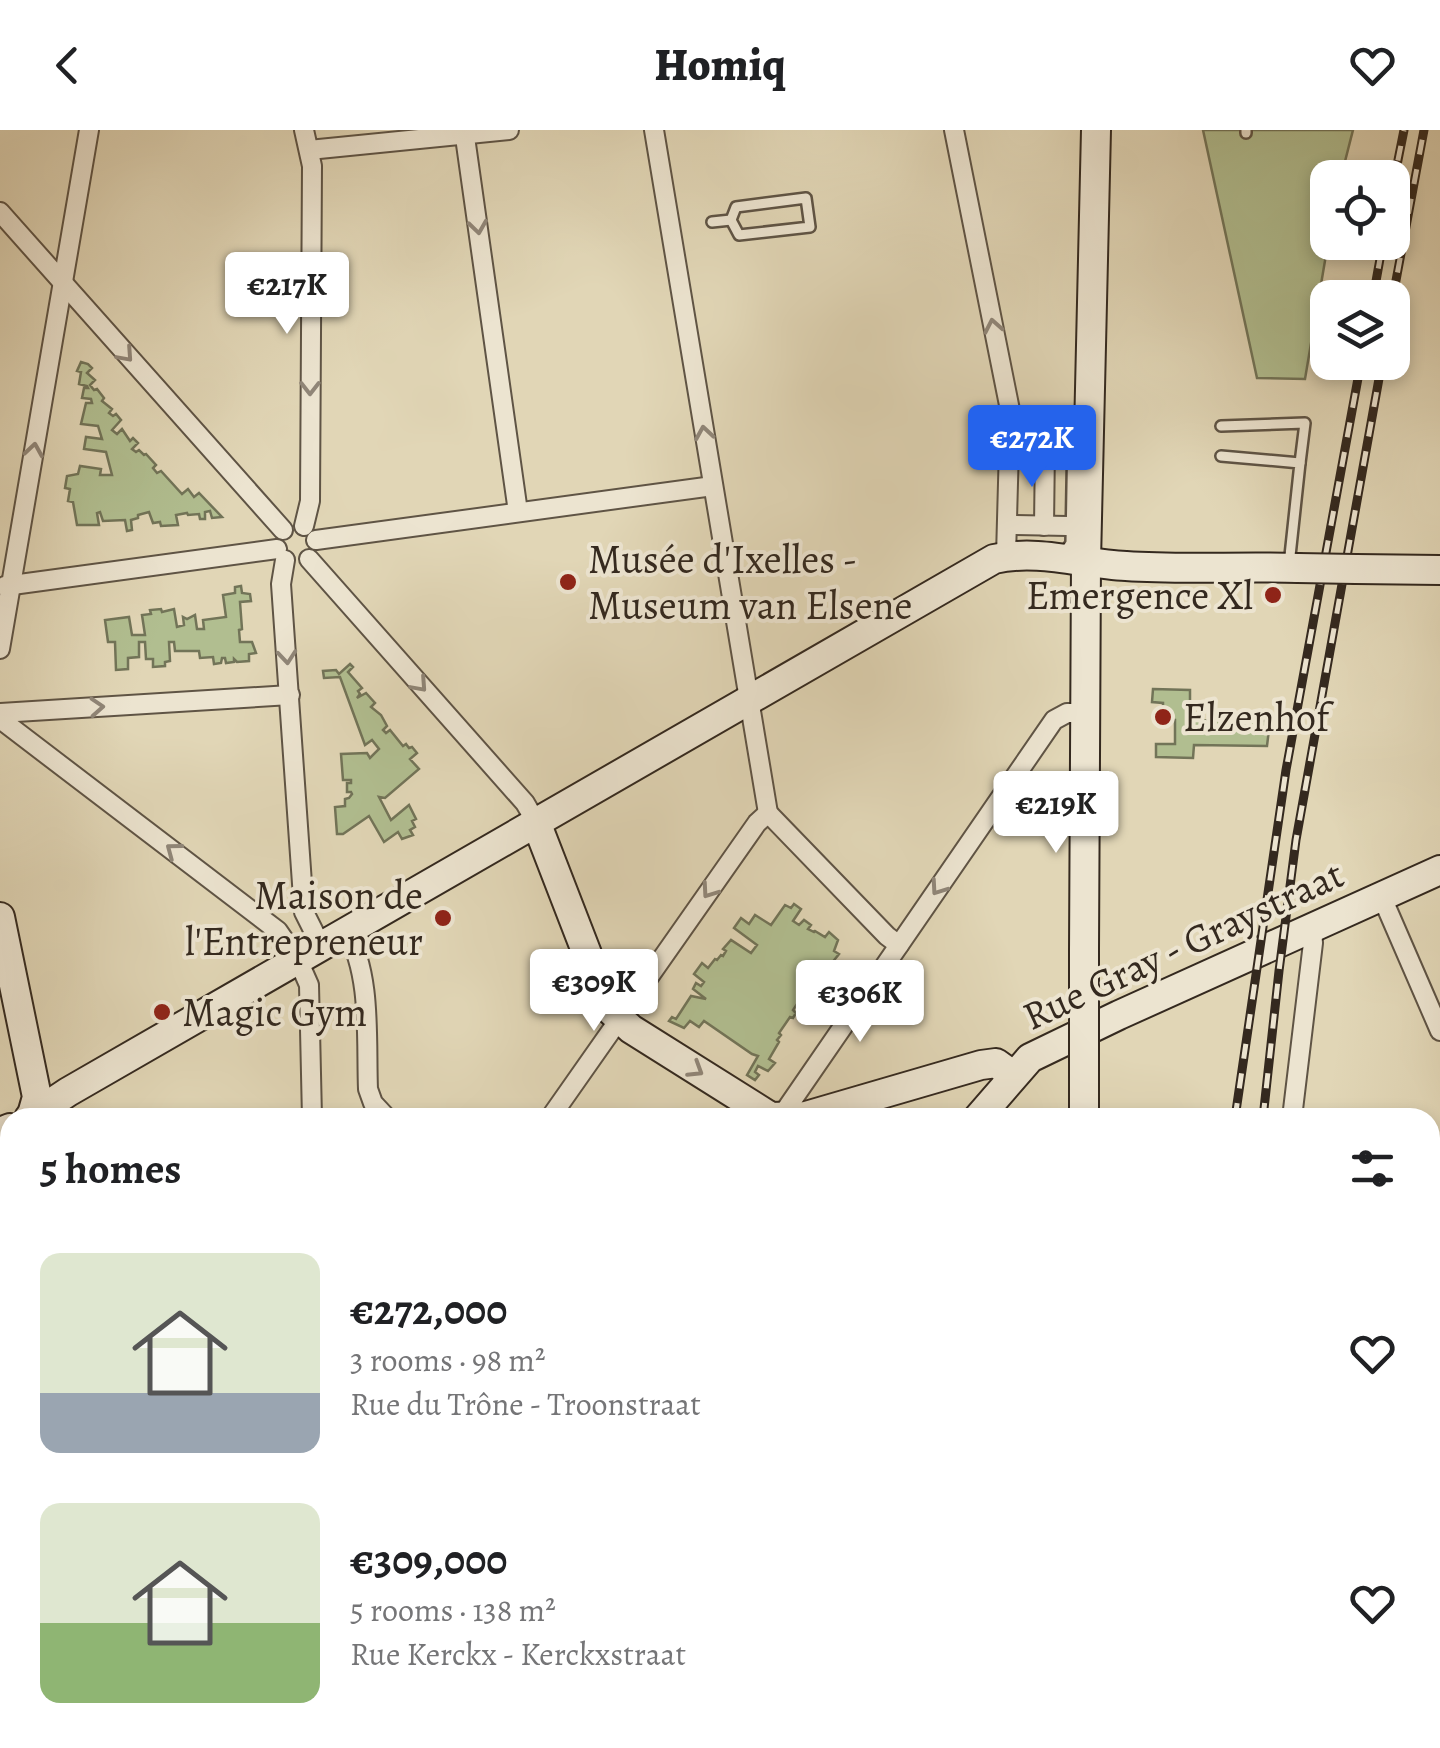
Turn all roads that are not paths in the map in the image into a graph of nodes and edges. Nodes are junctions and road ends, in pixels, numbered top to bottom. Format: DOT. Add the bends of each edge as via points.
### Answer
graph roads {
  1 [pos="88,130"];
  2 [pos="304,130"];
  3 [pos="509,130"];
  4 [pos="654,130"];
  5 [pos="954,130"];
  6 [pos="1096,130"];
  7 [pos="464,132"];
  8 [pos="309,150"];
  9 [pos="0,212"];
  10 [pos="731,220"];
  11 [pos="712,222"];
  12 [pos="62,281"];
  13 [pos="1090,412"];
  14 [pos="1015,423"];
  15 [pos="1221,426"];
  16 [pos="1046,446"];
  17 [pos="1221,456"];
  18 [pos="1064,458"];
  19 [pos="1300,463"];
  20 [pos="713,486"];
  21 [pos="518,512"];
  22 [pos="1013,525"];
  23 [pos="283,530"];
  24 [pos="310,533"];
  25 [pos="1064,534"];
  26 [pos="281,554"];
  27 [pos="1006,556"];
  28 [pos="310,559"];
  29 [pos="1290,568"];
  30 [pos="1440,570"];
  31 [pos="6,586"];
  32 [pos="0,649"];
  33 [pos="290,695"];
  34 [pos="748,702"];
  35 [pos="1086,713"];
  36 [pos="0,716"];
  37 [pos="768,813"];
  38 [pos="536,822"];
  39 [pos="1440,870"];
  40 [pos="1382,896"];
  41 [pos="0,917"];
  42 [pos="1312,928"];
  43 [pos="346,931"];
  44 [pos="899,945"];
  45 [pos="309,953"];
  46 [pos="619,1018"];
  47 [pos="1440,1031"];
  48 [pos="1013,1075"];
  49 [pos="32,1108"];
  50 [pos="43,1108"];
  51 [pos="312,1108"];
  52 [pos="378,1108"];
  53 [pos="557,1108"];
  54 [pos="755,1108"];
  55 [pos="787,1108"];
  56 [pos="833,1108"];
  57 [pos="986,1108"];
  58 [pos="1084,1108"];
  59 [pos="1293,1108"];
  1 -- 12 [label="street"];
  2 -- 8 [label="street"];
  3 -- 7 [label="street"];
  20 -- 4 [label="street, one-way" via="677,227"];
  14 -- 5 [label="street, one-way" via="966,221"];
  6 -- 13 [label="main road"];
  7 -- 8 [label="street"];
  7 -- 21 [label="street, one-way"];
  8 -- 24 [label="street, one-way"];
  9 -- 12 [label="street"];
  10 -- 10 [label="lane" via="738,234 810,227 806,198 736,207"];
  10 -- 11 [label="lane"];
  12 -- 23 [label="street, one-way"];
  31 -- 12 [label="street, one-way"];
  13 -- 14 [label="street" via="1071,422"];
  13 -- 25 [label="main road"];
  14 -- 16 [label="street"];
  14 -- 27 [label="street"];
  15 -- 19 [label="lane" via="1305,423"];
  16 -- 18 [label="street"];
  16 -- 25 [label="street"];
  17 -- 19 [label="lane"];
  19 -- 29 [label="lane"];
  20 -- 21 [label="street"];
  20 -- 34 [label="street"];
  21 -- 24 [label="street"];
  22 -- 25 [label="street"];
  23 -- 24 [label="street" via="293,524"];
  23 -- 26 [label="street"];
  24 -- 28 [label="street"];
  25 -- 27 [label="main road"];
  25 -- 29 [label="main road" via="1127,566"];
  25 -- 35 [label="main road"];
  26 -- 28 [label="street" via="297,564"];
  26 -- 31 [label="street"];
  26 -- 33 [label="street, one-way"];
  27 -- 34 [label="main road"];
  28 -- 38 [label="street, one-way"];
  29 -- 30 [label="main road, bridge"];
  31 -- 32 [label="street"];
  36 -- 33 [label="street, one-way"];
  33 -- 45 [label="street"];
  34 -- 37 [label="street"];
  34 -- 38 [label="main road"];
  35 -- 44 [label="street, one-way" via="1054,720"];
  35 -- 58 [label="main road, bridge"];
  45 -- 36 [label="street, one-way"];
  37 -- 44 [label="street"];
  37 -- 46 [label="street, one-way"];
  38 -- 43 [label="main road"];
  38 -- 46 [label="main road" via="608,1008"];
  39 -- 40 [label="main road, Rue Gray - Graystraat"];
  40 -- 42 [label="main road, Rue Gray - Graystraat"];
  40 -- 47 [label="street"];
  41 -- 49 [label="main road" via="37,1098"];
  42 -- 48 [label="main road, Rue Gray - Graystraat" via="1052,1046"];
  42 -- 59 [label="street"];
  43 -- 45 [label="main road"];
  43 -- 52 [label="street" via="365,991 368,1089"];
  44 -- 55 [label="street"];
  45 -- 50 [label="main road"];
  45 -- 51 [label="street"];
  46 -- 53 [label="street"];
  46 -- 54 [label="main road, one-way"];
  48 -- 56 [label="main road" via="996,1063 981,1065"];
  48 -- 57 [label="main road, Rue Gray - Graystraat"];
}
